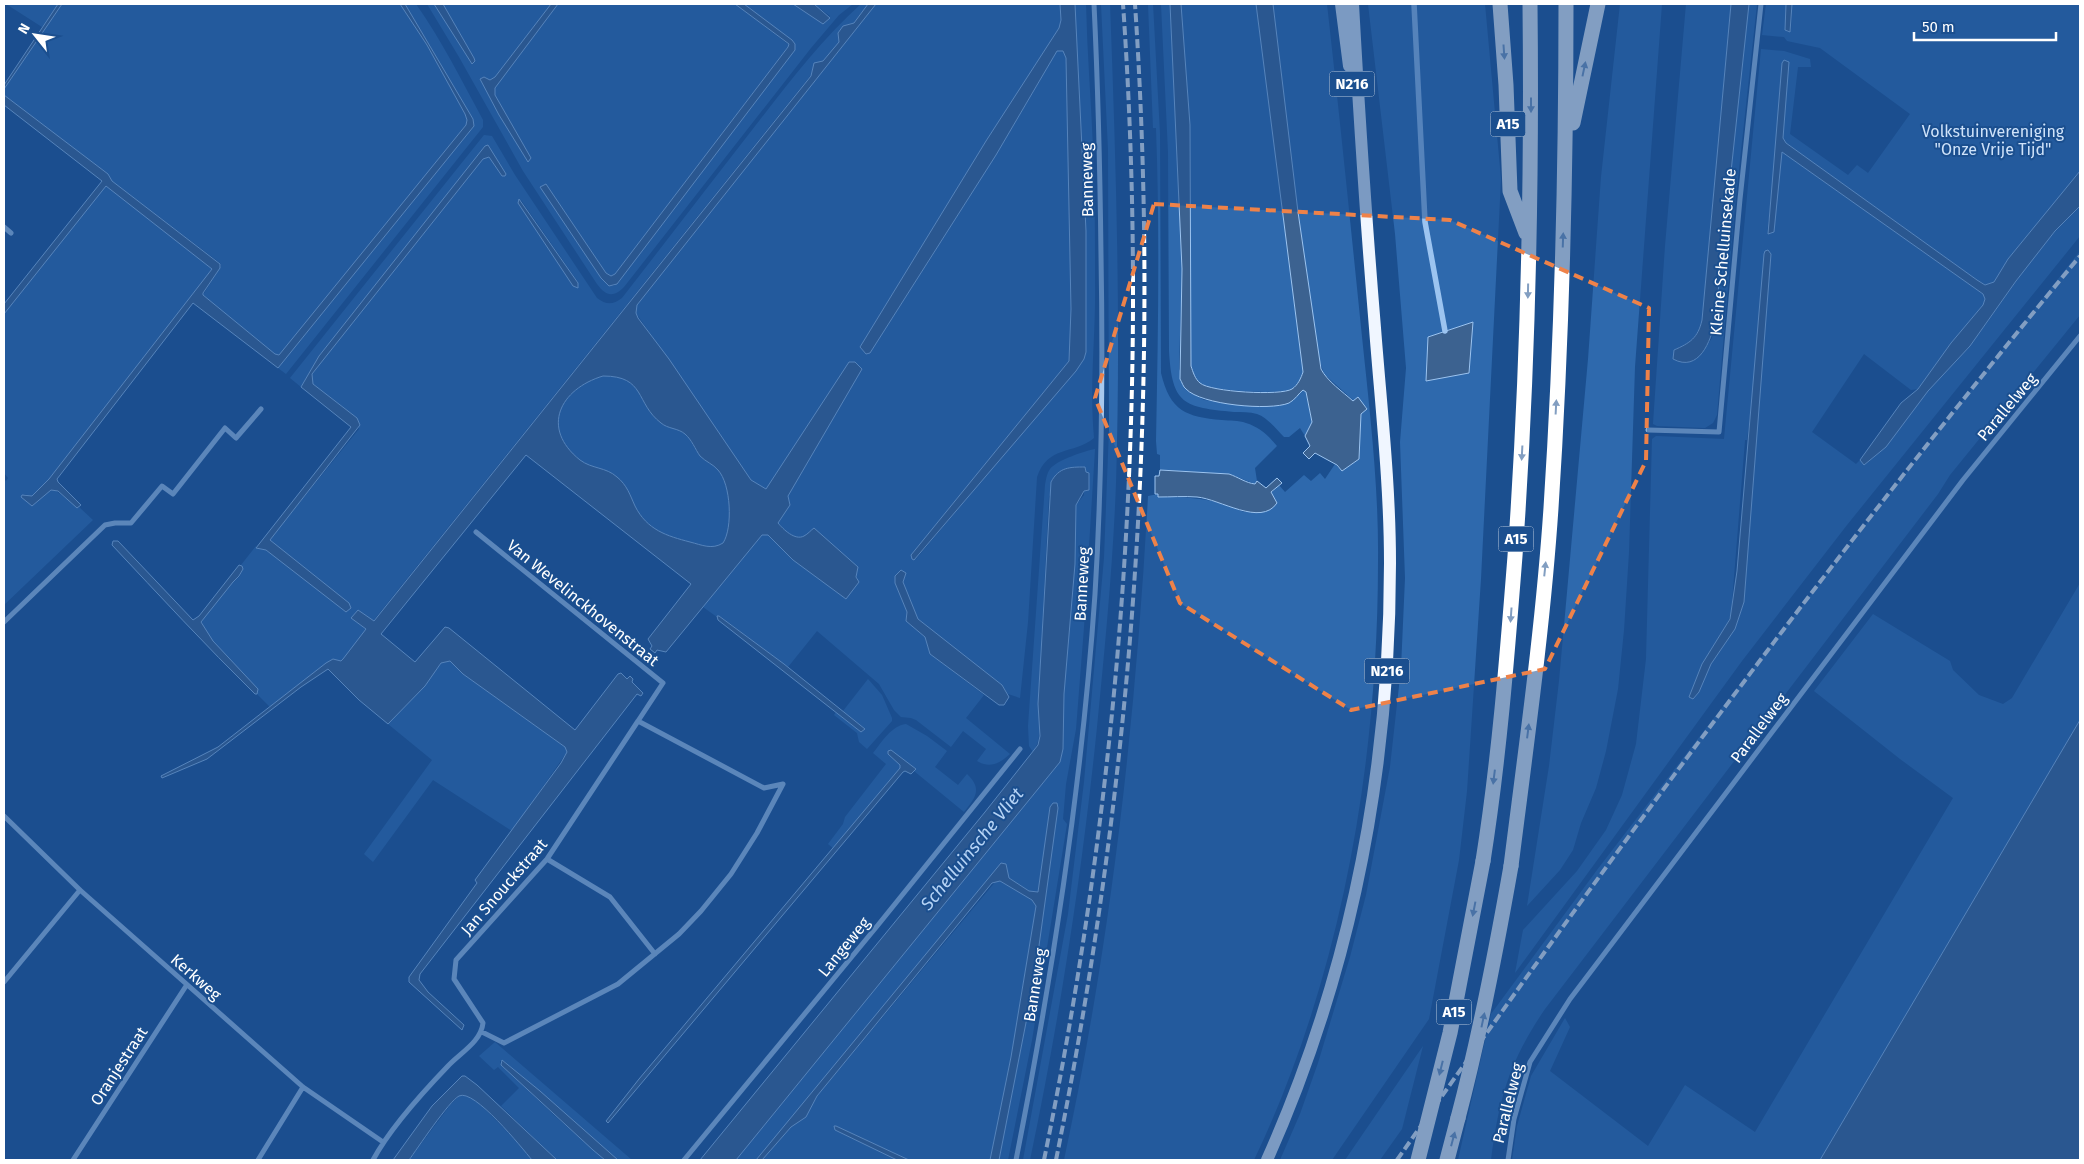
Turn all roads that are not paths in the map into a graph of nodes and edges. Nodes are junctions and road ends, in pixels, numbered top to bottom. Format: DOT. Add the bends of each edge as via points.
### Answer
graph roads {
  1 [pos="1094,4"];
  2 [pos="1341,4"];
  3 [pos="1354,4"];
  4 [pos="1500,4"];
  5 [pos="1530,4"];
  6 [pos="1566,4"];
  7 [pos="1598,4"];
  8 [pos="1761,4"];
  9 [pos="1566,151"];
  10 [pos="1362,165"];
  11 [pos="4,227"];
  12 [pos="12,233"];
  13 [pos="1529,242"];
  14 [pos="2080,336"];
  15 [pos="262,409"];
  16 [pos="1648,430"];
  17 [pos="476,532"];
  18 [pos="4,622"];
  19 [pos="638,721"];
  20 [pos="1020,749"];
  21 [pos="4,816"];
  22 [pos="548,859"];
  23 [pos="80,890"];
  24 [pos="655,954"];
  25 [pos="4,982"];
  26 [pos="186,986"];
  27 [pos="482,1032"];
  28 [pos="303,1087"];
  29 [pos="383,1142"];
  30 [pos="73,1160"];
  31 [pos="258,1160"];
  32 [pos="373,1160"];
  33 [pos="684,1160"];
  34 [pos="1016,1160"];
  35 [pos="1267,1160"];
  36 [pos="1418,1160"];
  37 [pos="1447,1160"];
  38 [pos="1508,1160"];
  1 -- 34 [label="street, Banneweg" via="1099,94 1102,294 1095,593 1072,824 1038,1046"];
  2 -- 10 [label="main road, N216"];
  3 -- 10 [label="main road, N216"];
  4 -- 13 [label="highway, A15, one-way" via="1510,191"];
  5 -- 13 [label="highway, A15, one-way"];
  6 -- 9 [label="highway, A15"];
  9 -- 7 [label="highway, A15, one-way"];
  8 -- 16 [label="street, Kleine Schelluinsekade" via="1719,432"];
  37 -- 9 [label="highway, A15, one-way, bridge" via="1476,1052 1490,984 1511,866 1530,717 1550,510"];
  10 -- 35 [label="main road, N216" via="1389,501 1389,638 1381,748 1344,942 1303,1073"];
  11 -- 12 [label="street"];
  13 -- 36 [label="highway, A15, one-way, bridge" via="1522,451 1508,655 1483,862 1450,1034"];
  14 -- 38 [label="street, Parallelweg" via="1963,480 1570,999 1530,1062 1514,1119"];
  15 -- 18 [label="street" via="236,438 224,428 173,494 162,486 131,523 105,525"];
  17 -- 19 [label="street, Van Wevelinckhovenstraat" via="663,684"];
  19 -- 22 [label="street, Jan Snouckstraat"];
  19 -- 24 [label="street" via="764,788 783,784 731,874 701,911"];
  20 -- 33 [label="street, Langeweg"];
  21 -- 23 [label="street, Kerkweg"];
  22 -- 24 [label="street" via="610,897"];
  22 -- 27 [label="street, Jan Snouckstraat" via="456,960 454,979 483,1023"];
  23 -- 25 [label="street"];
  23 -- 26 [label="street, Kerkweg"];
  24 -- 27 [label="street" via="618,984 504,1043"];
  26 -- 28 [label="street, Kerkweg"];
  26 -- 30 [label="street, Oranjestraat"];
  27 -- 29 [label="street" via="448,1066"];
  28 -- 29 [label="street, Kerkweg"];
  28 -- 31 [label="street"];
  29 -- 32 [label="street"];
}
